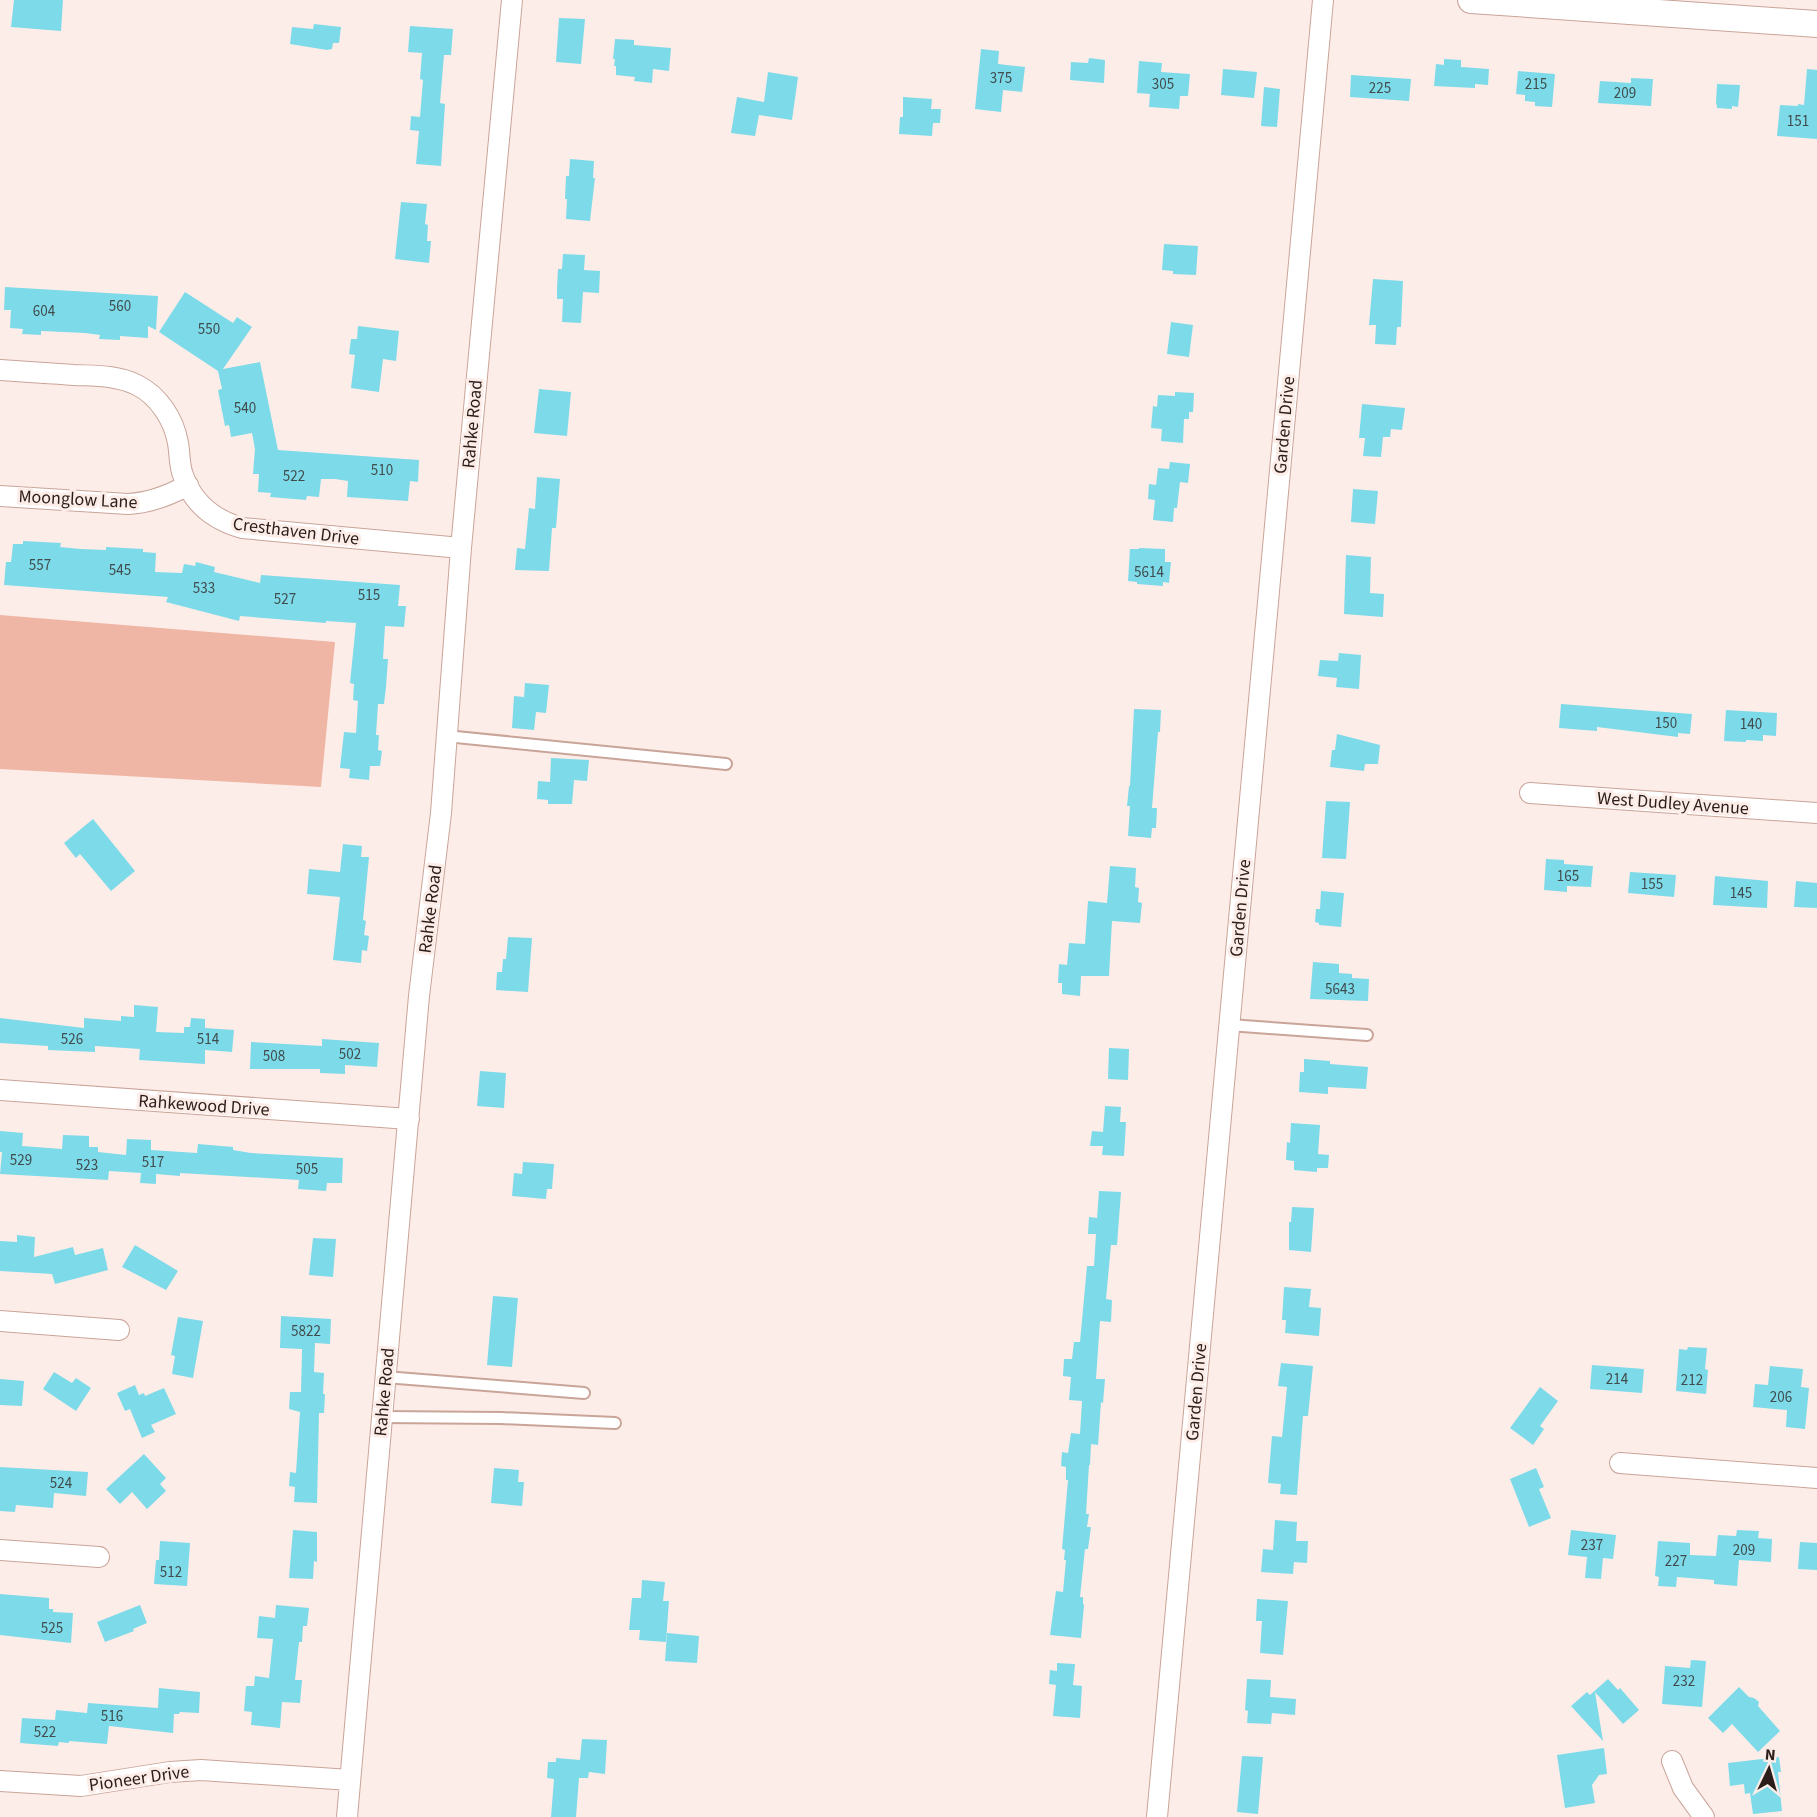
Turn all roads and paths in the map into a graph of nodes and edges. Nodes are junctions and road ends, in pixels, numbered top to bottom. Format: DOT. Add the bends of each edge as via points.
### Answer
graph roads {
  1 [pos="512,0"];
  2 [pos="1323,0"];
  3 [pos="1471,0"];
  4 [pos="1817,24"];
  5 [pos="0,370"];
  6 [pos="188,485"];
  7 [pos="0,496"];
  8 [pos="461,548"];
  9 [pos="446,736"];
  10 [pos="726,764"];
  11 [pos="1530,793"];
  12 [pos="1817,813"];
  13 [pos="1229,1025"];
  14 [pos="1367,1035"];
  15 [pos="0,1090"];
  16 [pos="409,1119"];
  17 [pos="0,1321"];
  18 [pos="119,1330"];
  19 [pos="385,1377"];
  20 [pos="584,1393"];
  21 [pos="382,1417"];
  22 [pos="615,1423"];
  23 [pos="1620,1463"];
  24 [pos="1817,1478"];
  25 [pos="0,1550"];
  26 [pos="99,1557"];
  27 [pos="1672,1761"];
  28 [pos="350,1780"];
  29 [pos="0,1781"];
  30 [pos="346,1817"];
  31 [pos="1157,1817"];
  32 [pos="1704,1817"];
  1 -- 8 [label="street, Rahke Road"];
  2 -- 13 [label="street, Garden Drive"];
  3 -- 4 [label="street"];
  5 -- 6 [label="street, Cresthaven Drive" via="118,378 140,387 171,420"];
  6 -- 7 [label="street, Moonglow Lane" via="136,504"];
  6 -- 8 [label="street, Cresthaven Drive" via="210,513 242,528"];
  8 -- 9 [label="street, Rahke Road"];
  9 -- 10 [label="lane"];
  9 -- 16 [label="street, Rahke Road"];
  11 -- 12 [label="street, West Dudley Avenue"];
  13 -- 14 [label="lane"];
  13 -- 31 [label="street, Garden Drive"];
  15 -- 16 [label="street, Rahkewood Drive"];
  16 -- 19 [label="street, Rahke Road"];
  17 -- 18 [label="street"];
  19 -- 20 [label="lane"];
  19 -- 21 [label="street, Rahke Road"];
  21 -- 22 [label="lane"];
  21 -- 28 [label="street, Rahke Road"];
  23 -- 24 [label="street"];
  25 -- 26 [label="street"];
  27 -- 32 [label="street" via="1687,1795"];
  28 -- 29 [label="street, Pioneer Drive" via="201,1770 81,1786"];
  28 -- 30 [label="street, Rahke Road"];
}
